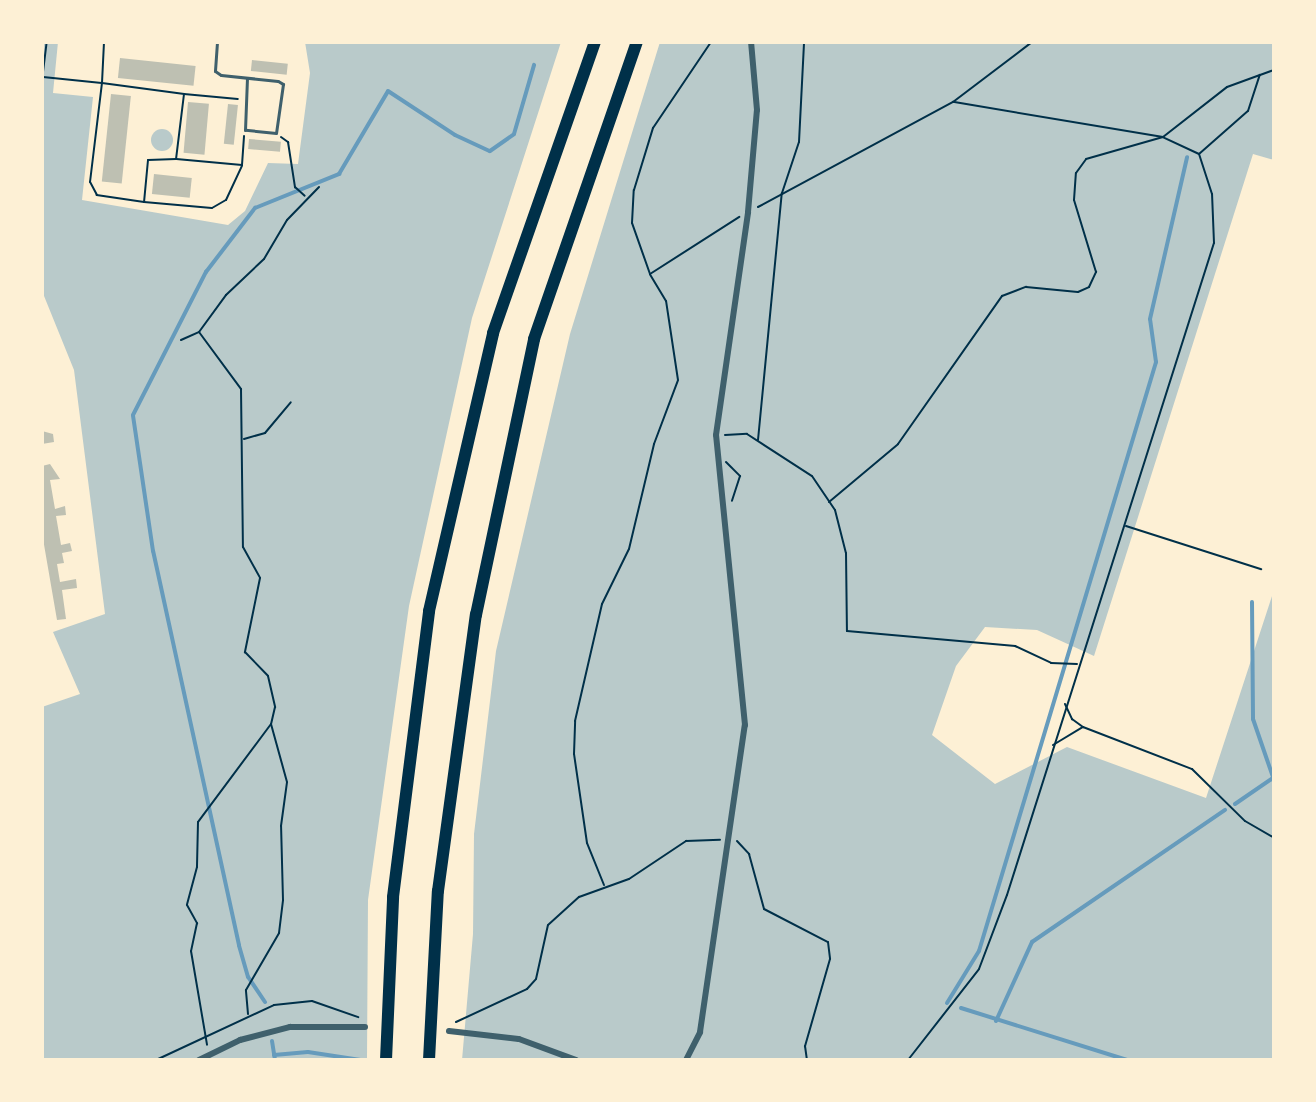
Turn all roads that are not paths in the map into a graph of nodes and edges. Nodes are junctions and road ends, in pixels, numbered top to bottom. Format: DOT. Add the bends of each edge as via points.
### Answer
graph roads {
  1 [pos="217,42"];
  2 [pos="595,42"];
  3 [pos="637,42"];
  4 [pos="752,42"];
  5 [pos="247,78"];
  6 [pos="365,1027"];
  7 [pos="450,1027"];
  8 [pos="199,1060"];
  9 [pos="386,1060"];
  10 [pos="429,1060"];
  11 [pos="576,1060"];
  12 [pos="686,1060"];
  1 -- 5 [label="lane" via="215,71"];
  2 -- 9 [label="highway" via="493,333 429,611 393,897"];
  3 -- 10 [label="highway" via="534,339 476,615 438,891"];
  4 -- 12 [label="street" via="757,110 748,212 716,435 745,725 724,841 700,1032"];
  5 -- 5 [label="lane" via="245,130 276,133 283,84"];
  6 -- 8 [label="street" via="290,1028 240,1040"];
  7 -- 11 [label="street" via="519,1039"];
}
